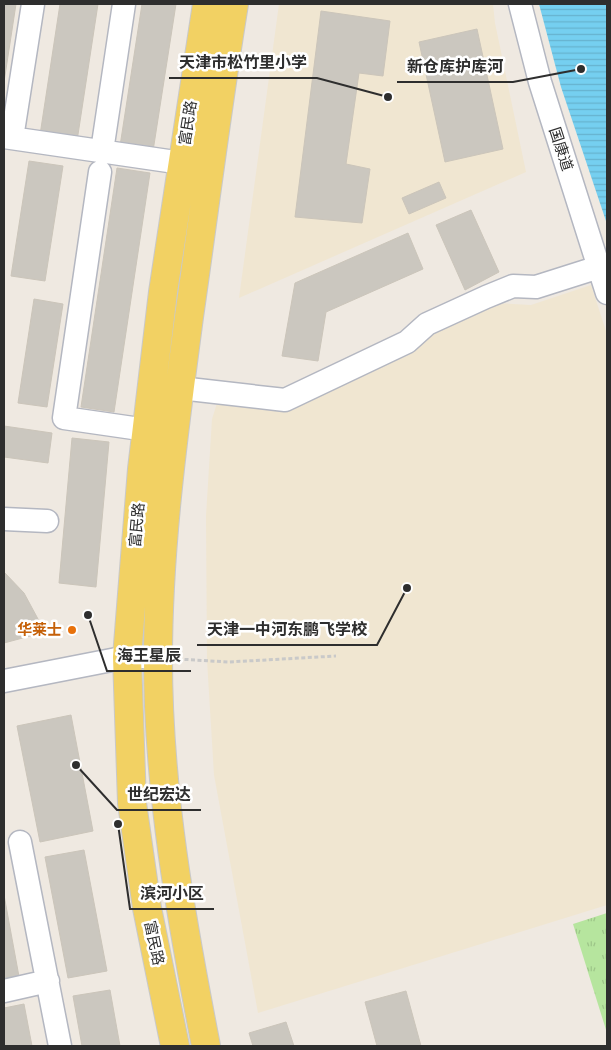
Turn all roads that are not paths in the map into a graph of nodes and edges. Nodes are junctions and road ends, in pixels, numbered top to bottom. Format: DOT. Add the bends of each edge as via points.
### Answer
graph roads {
  1 [pos="33,4"];
  2 [pos="124,4"];
  3 [pos="207,4"];
  4 [pos="234,4"];
  5 [pos="520,4"];
  6 [pos="8,137"];
  7 [pos="101,162"];
  8 [pos="182,163"];
  9 [pos="599,267"];
  10 [pos="607,293"];
  11 [pos="180,388"];
  12 [pos="147,430"];
  13 [pos="4,519"];
  14 [pos="47,521"];
  15 [pos="127,657"];
  16 [pos="158,657"];
  17 [pos="4,680"];
  18 [pos="20,842"];
  19 [pos="48,981"];
  20 [pos="4,991"];
  21 [pos="60,1046"];
  22 [pos="176,1046"];
  23 [pos="206,1046"];
  1 -- 6 [label="street"];
  2 -- 7 [label="street"];
  3 -- 8 [label="main road, 富民路"];
  4 -- 11 [label="main road, 富民路"];
  5 -- 9 [label="street, 国康道" via="540,82"];
  6 -- 7 [label="street"];
  7 -- 8 [label="street"];
  7 -- 12 [label="street" via="64,418"];
  8 -- 12 [label="main road, 富民路"];
  9 -- 10 [label="street, 国康道"];
  9 -- 11 [label="street" via="536,287 513,286 486,297 427,324 407,342 285,400"];
  11 -- 16 [label="main road, 富民路" via="164,520"];
  12 -- 15 [label="main road, 富民路"];
  13 -- 14 [label="street"];
  15 -- 16 [label="street"];
  15 -- 17 [label="street"];
  15 -- 22 [label="main road, 富民路" via="132,803 147,908"];
  16 -- 23 [label="main road, 富民路" via="166,803 179,910"];
  18 -- 19 [label="street"];
  19 -- 20 [label="street"];
  19 -- 21 [label="street"];
}
